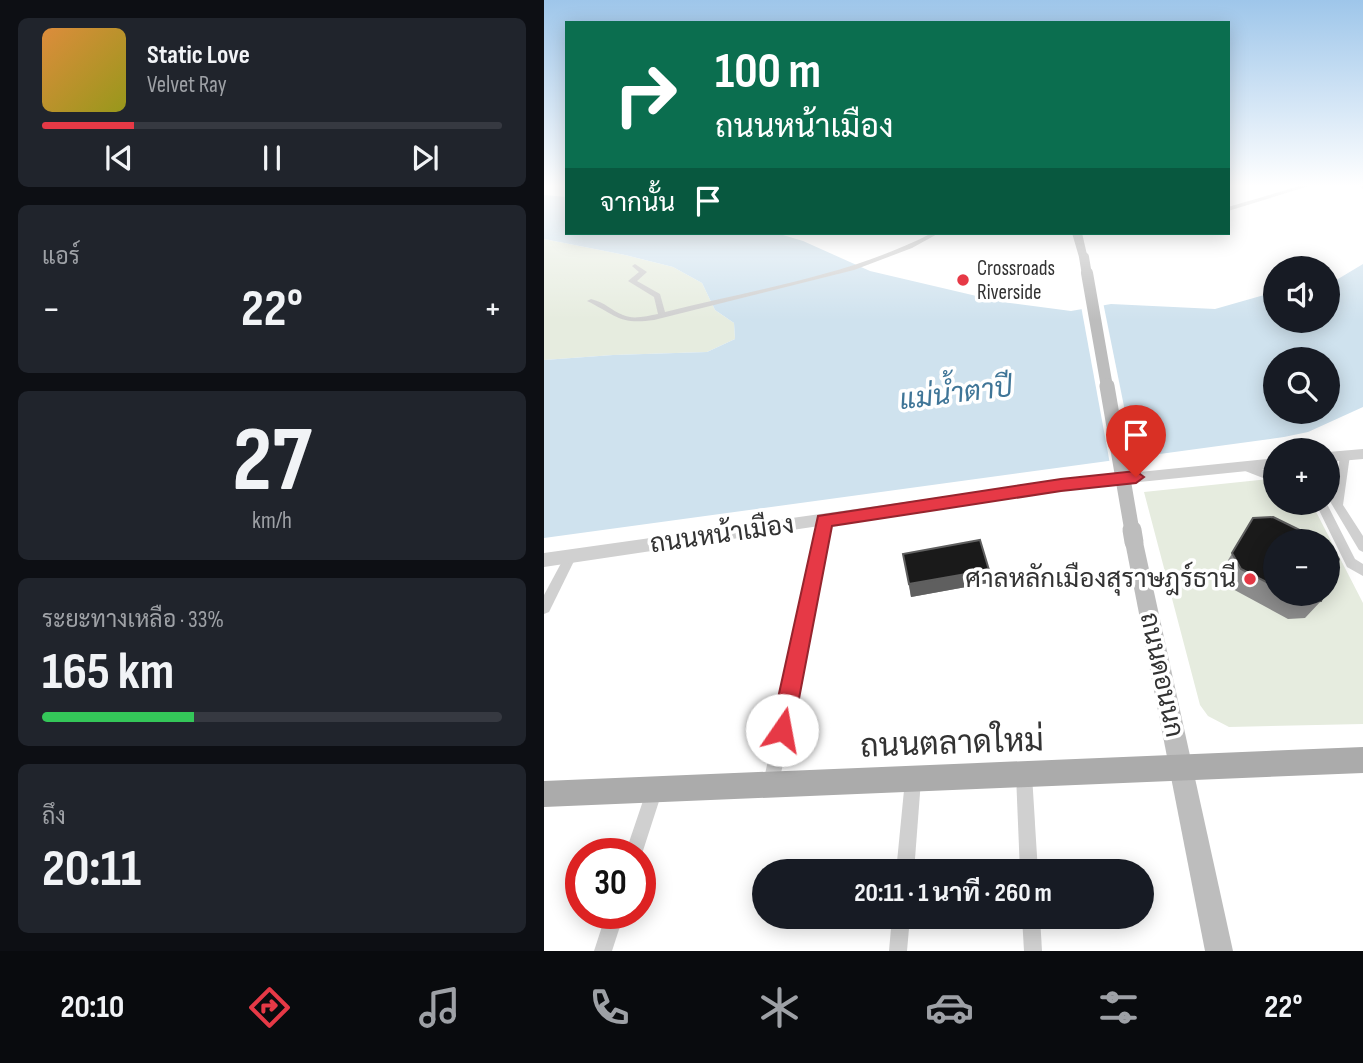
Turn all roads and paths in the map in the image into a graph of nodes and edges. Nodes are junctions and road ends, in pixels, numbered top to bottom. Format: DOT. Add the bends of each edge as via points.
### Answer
graph roads {
  1 [pos="932,235"];
  2 [pos="1077,235"];
  3 [pos="635,266"];
  4 [pos="591,300"];
  5 [pos="662,314"];
  6 [pos="1363,454"];
  7 [pos="1345,455"];
  8 [pos="1340,456"];
  9 [pos="1263,464"];
  10 [pos="1244,466"];
  11 [pos="1263,474"];
  12 [pos="1340,486"];
  13 [pos="1340,510"];
  14 [pos="1327,515"];
  15 [pos="825,521"];
  16 [pos="1363,547"];
  17 [pos="570,557"];
  18 [pos="544,561"];
  19 [pos="1363,571"];
  20 [pos="544,608"];
  21 [pos="1363,760"];
  22 [pos="1181,770"];
  23 [pos="1024,775"];
  24 [pos="913,778"];
  25 [pos="771,784"];
  26 [pos="654,789"];
  27 [pos="544,794"];
  28 [pos="639,838"];
  29 [pos="906,859"];
  30 [pos="1028,859"];
  31 [pos="611,929"];
  32 [pos="900,929"];
  33 [pos="1032,929"];
  34 [pos="604,951"];
  35 [pos="898,951"];
  36 [pos="1033,951"];
  37 [pos="1219,951"];
  1 -- 5 [label="street" via="870,263"];
  2 -- 22 [label="main road, ถนนดอนนก, bridge"];
  3 -- 5 [label="street" via="644,272 632,281 657,296"];
  4 -- 5 [label="street" via="625,319"];
  6 -- 7 [label="street"];
  7 -- 8 [label="street"];
  7 -- 12 [label="street"];
  9 -- 10 [label="street, ถนนหน้าเมือง"];
  10 -- 11 [label="street"];
  10 -- 15 [label="street, ถนนหน้าเมือง" via="1061,485"];
  13 -- 16 [label="street"];
  14 -- 19 [label="street" via="1351,563"];
  15 -- 17 [label="street, ถนนหน้าเมือง"];
  15 -- 25 [label="street"];
  17 -- 18 [label="street, ถนนหน้าเมือง"];
  17 -- 20 [label="street"];
  21 -- 22 [label="main road, ถนนตลาดใหม่"];
  22 -- 23 [label="main road, ถนนตลาดใหม่"];
  22 -- 37 [label="main road, ถนนดอนนก"];
  23 -- 24 [label="main road, ถนนตลาดใหม่"];
  23 -- 30 [label="street"];
  24 -- 25 [label="main road, ถนนตลาดใหม่"];
  24 -- 29 [label="street"];
  25 -- 26 [label="main road, ถนนตลาดใหม่"];
  26 -- 27 [label="main road, ถนนตลาดใหม่"];
  26 -- 28 [label="street"];
  31 -- 34 [label="street"];
  32 -- 35 [label="street"];
  33 -- 36 [label="street"];
}
